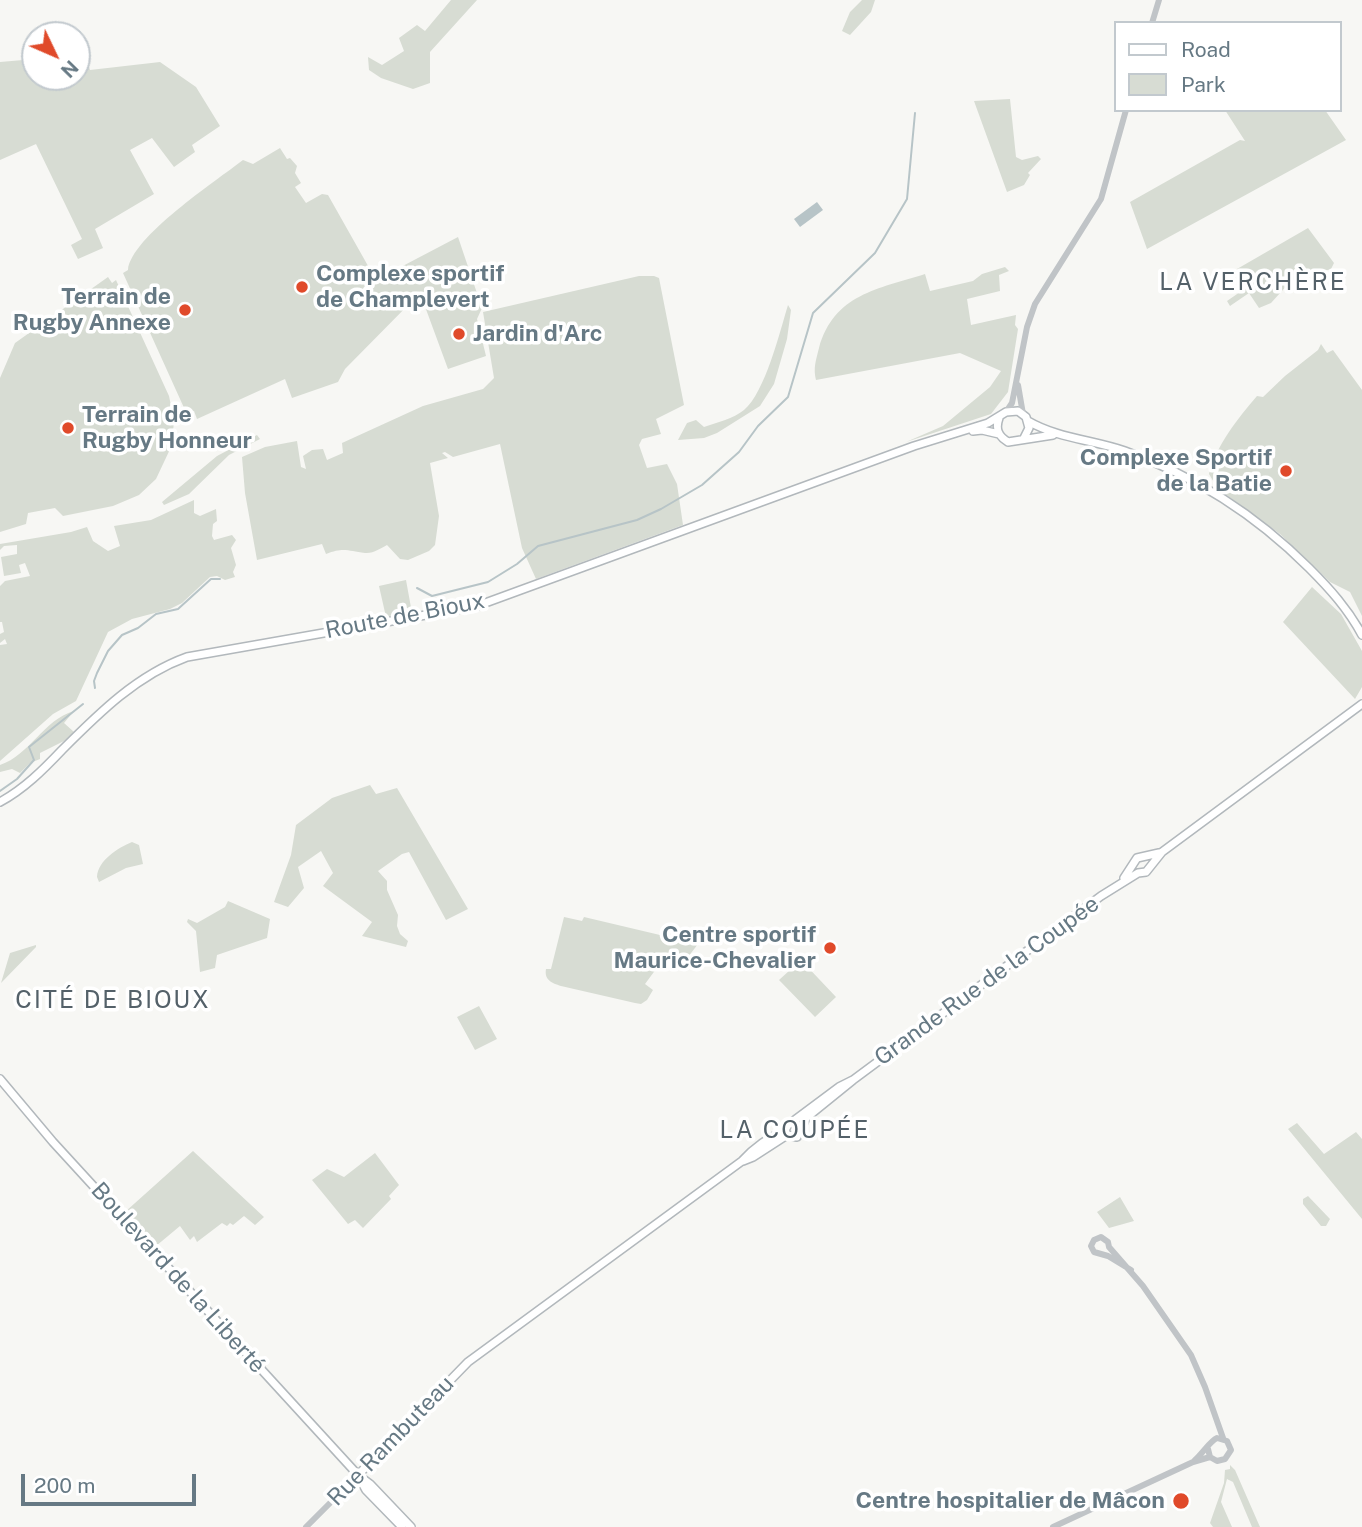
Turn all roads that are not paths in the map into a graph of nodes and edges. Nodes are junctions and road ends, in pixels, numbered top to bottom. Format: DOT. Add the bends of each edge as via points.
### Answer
graph roads {
  1 [pos="1158,0"];
  2 [pos="1153,21"];
  3 [pos="1125,112"];
  4 [pos="1017,382"];
  5 [pos="1006,412"];
  6 [pos="1026,417"];
  7 [pos="999,418"];
  8 [pos="961,432"];
  9 [pos="999,434"];
  10 [pos="1060,435"];
  11 [pos="1024,438"];
  12 [pos="1362,635"];
  13 [pos="1362,704"];
  14 [pos="0,802"];
  15 [pos="1162,852"];
  16 [pos="1144,858"];
  17 [pos="1149,866"];
  18 [pos="1135,870"];
  19 [pos="0,1079"];
  20 [pos="798,1125"];
  21 [pos="786,1133"];
  22 [pos="1109,1247"];
  23 [pos="1104,1254"];
  24 [pos="1131,1270"];
  25 [pos="1220,1438"];
  26 [pos="1209,1453"];
  27 [pos="370,1463"];
  28 [pos="358,1475"];
  29 [pos="368,1487"];
  30 [pos="345,1488"];
  31 [pos="306,1527"];
  32 [pos="402,1527"];
  33 [pos="411,1527"];
  34 [pos="1053,1527"];
  1 -- 2 [label="street"];
  3 -- 4 [label="street" via="1101,199 1035,304"];
  4 -- 5 [label="street"];
  4 -- 6 [label="street"];
  5 -- 6 [label="main road" via="1018,411"];
  5 -- 7 [label="main road"];
  6 -- 10 [label="main road"];
  6 -- 11 [label="main road" via="1029,428"];
  7 -- 8 [label="main road, Route de Bioux"];
  7 -- 9 [label="main road"];
  8 -- 9 [label="main road, Route de Bioux"];
  8 -- 14 [label="main road, Route de Bioux" via="477,606 229,648 172,663 125,692 31,781"];
  9 -- 11 [label="main road" via="1013,443"];
  10 -- 11 [label="main road"];
  10 -- 12 [label="main road" via="1141,457 1215,492 1262,524 1298,557 1339,599"];
  13 -- 15 [label="main road"];
  15 -- 16 [label="main road"];
  15 -- 17 [label="main road"];
  16 -- 17 [label="main road"];
  16 -- 18 [label="main road" via="1137,858"];
  17 -- 18 [label="main road" via="1146,872"];
  18 -- 20 [label="main road, Grande Rue de la Coupée"];
  19 -- 28 [label="main road, Boulevard de la Liberté"];
  20 -- 21 [label="main road" via="788,1125"];
  20 -- 21 [label="main road" via="801,1132 797,1137"];
  21 -- 27 [label="main road, Rue Rambuteau" via="752,1150 477,1355"];
  22 -- 23 [label="street"];
  22 -- 23 [label="street" via="1104,1238 1094,1240 1092,1250"];
  22 -- 24 [label="street"];
  23 -- 24 [label="street"];
  24 -- 25 [label="street" via="1191,1356"];
  25 -- 26 [label="street" via="1210,1442"];
  25 -- 26 [label="street" via="1231,1447 1228,1457 1221,1461"];
  26 -- 34 [label="street"];
  27 -- 28 [label="main road, Rue Rambuteau"];
  27 -- 29 [label="main road"];
  28 -- 29 [label="main road, Boulevard de la Liberté"];
  28 -- 30 [label="street, Rue Rambuteau"];
  29 -- 30 [label="street"];
  29 -- 32 [label="main road"];
  29 -- 33 [label="main road"];
  30 -- 31 [label="street, Rue Rambuteau"];
}
